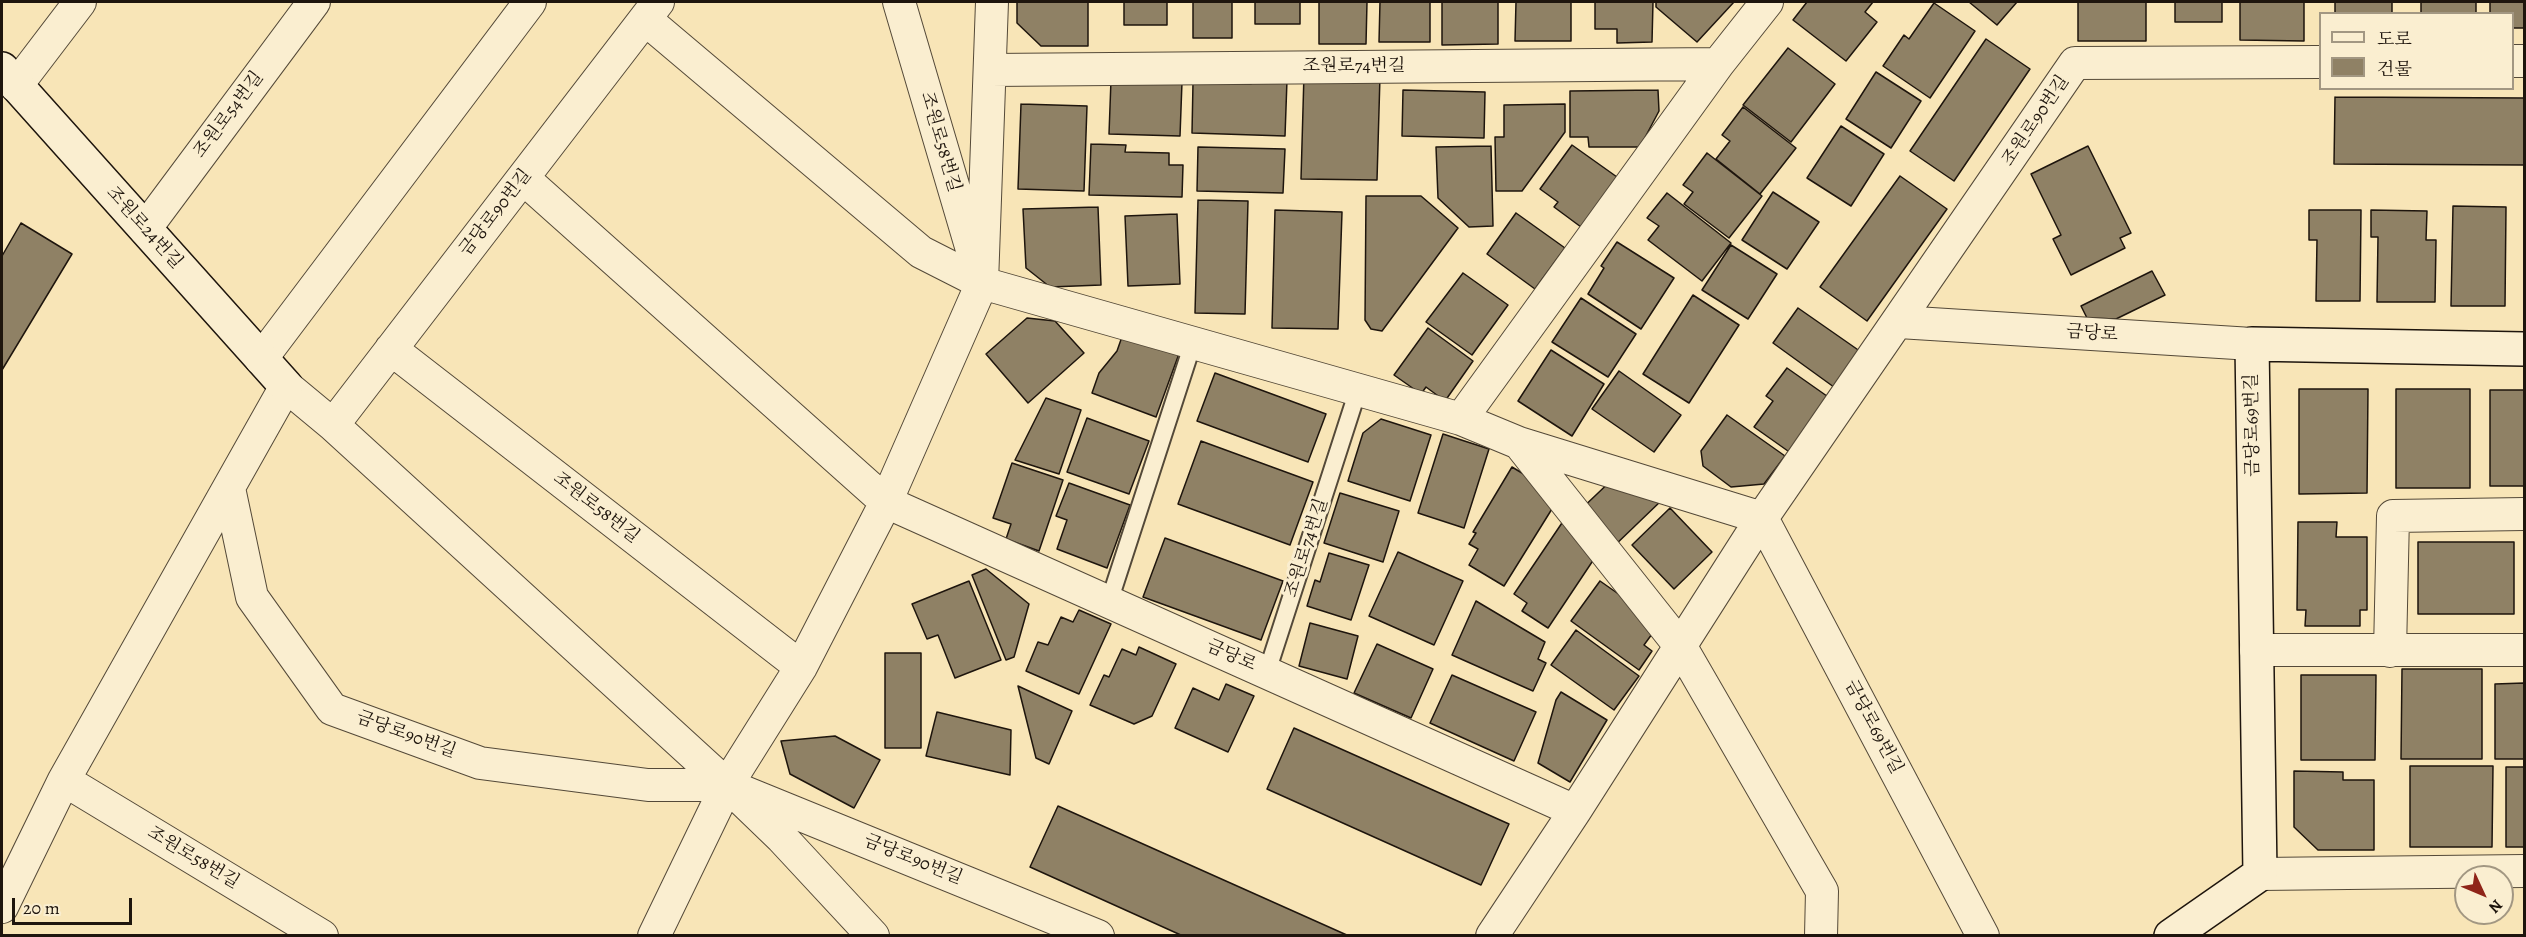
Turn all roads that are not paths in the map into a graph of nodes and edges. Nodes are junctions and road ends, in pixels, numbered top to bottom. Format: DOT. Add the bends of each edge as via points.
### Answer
graph roads {
  1 [pos="80,2"];
  2 [pos="314,2"];
  3 [pos="530,2"];
  4 [pos="899,2"];
  5 [pos="992,2"];
  6 [pos="1767,2"];
  7 [pos="651,10"];
  8 [pos="2319,62"];
  9 [pos="1718,64"];
  10 [pos="991,70"];
  11 [pos="9,77"];
  12 [pos="523,178"];
  13 [pos="145,229"];
  14 [pos="982,284"];
  15 [pos="1899,322"];
  16 [pos="1193,343"];
  17 [pos="2252,344"];
  18 [pos="391,348"];
  19 [pos="2524,349"];
  20 [pos="261,359"];
  21 [pos="286,387"];
  22 [pos="1358,390"];
  23 [pos="1461,419"];
  24 [pos="333,424"];
  25 [pos="1519,443"];
  26 [pos="229,488"];
  27 [pos="886,502"];
  28 [pos="2524,514"];
  29 [pos="1762,518"];
  30 [pos="1109,602"];
  31 [pos="1681,647"];
  32 [pos="2256,650"];
  33 [pos="2524,650"];
  34 [pos="2390,651"];
  35 [pos="801,667"];
  36 [pos="1267,672"];
  37 [pos="64,780"];
  38 [pos="727,785"];
  39 [pos="1575,811"];
  40 [pos="2524,871"];
  41 [pos="2260,874"];
  42 [pos="2,907"];
  43 [pos="322,936"];
  44 [pos="654,936"];
  45 [pos="873,936"];
  46 [pos="1098,936"];
  47 [pos="1492,936"];
  48 [pos="1821,936"];
  49 [pos="1983,936"];
  50 [pos="2171,936"];
  1 -- 11 [label="street"];
  2 -- 13 [label="street, 조원로54번길"];
  3 -- 20 [label="street"];
  4 -- 14 [label="street, 조원로58번길"];
  5 -- 10 [label="street, 조원로58번길"];
  6 -- 9 [label="street"];
  7 -- 12 [label="street, 금당로90번길"];
  7 -- 14 [label="street" via="921,252"];
  8 -- 15 [label="street, 조원로90번길" via="2075,63"];
  9 -- 10 [label="street, 조원로74번길"];
  9 -- 23 [label="street"];
  10 -- 14 [label="street, 조원로58번길"];
  11 -- 13 [label="street, 조원로24번길"];
  12 -- 18 [label="street, 금당로90번길"];
  12 -- 27 [label="street"];
  13 -- 20 [label="street, 조원로24번길"];
  14 -- 16 [label="street"];
  14 -- 27 [label="street, 조원로58번길"];
  15 -- 17 [label="street, 금당로"];
  15 -- 29 [label="street"];
  16 -- 22 [label="street"];
  16 -- 30 [label="lane"];
  17 -- 19 [label="street, 금당로"];
  17 -- 32 [label="street, 금당로69번길"];
  18 -- 24 [label="street, 금당로90번길"];
  18 -- 35 [label="street, 조원로58번길"];
  20 -- 21 [label="street, 조원로24번길"];
  21 -- 24 [label="street, 금당로90번길"];
  21 -- 26 [label="street"];
  22 -- 23 [label="street"];
  22 -- 36 [label="lane, 조원로74번길"];
  23 -- 25 [label="street"];
  24 -- 38 [label="street, 금당로90번길"];
  25 -- 29 [label="street"];
  25 -- 31 [label="street"];
  26 -- 37 [label="street"];
  26 -- 38 [label="street, 금당로90번길" via="252,597 332,709 480,763 648,785"];
  27 -- 30 [label="street, 금당로"];
  27 -- 35 [label="street, 조원로58번길"];
  28 -- 34 [label="street" via="2392,516"];
  29 -- 31 [label="street"];
  29 -- 49 [label="street, 금당로69번길"];
  30 -- 36 [label="street, 금당로"];
  31 -- 39 [label="street"];
  31 -- 48 [label="street" via="1822,891"];
  32 -- 34 [label="street"];
  32 -- 41 [label="street, 금당로69번길"];
  33 -- 34 [label="street"];
  35 -- 38 [label="street, 조원로58번길"];
  36 -- 39 [label="street, 금당로"];
  37 -- 42 [label="street"];
  37 -- 43 [label="street, 조원로58번길"];
  38 -- 44 [label="street, 조원로58번길"];
  38 -- 45 [label="street, 금당로90번길"];
  38 -- 46 [label="street, 금당로90번길"];
  39 -- 47 [label="street"];
  40 -- 41 [label="street"];
  41 -- 50 [label="street"];
}
